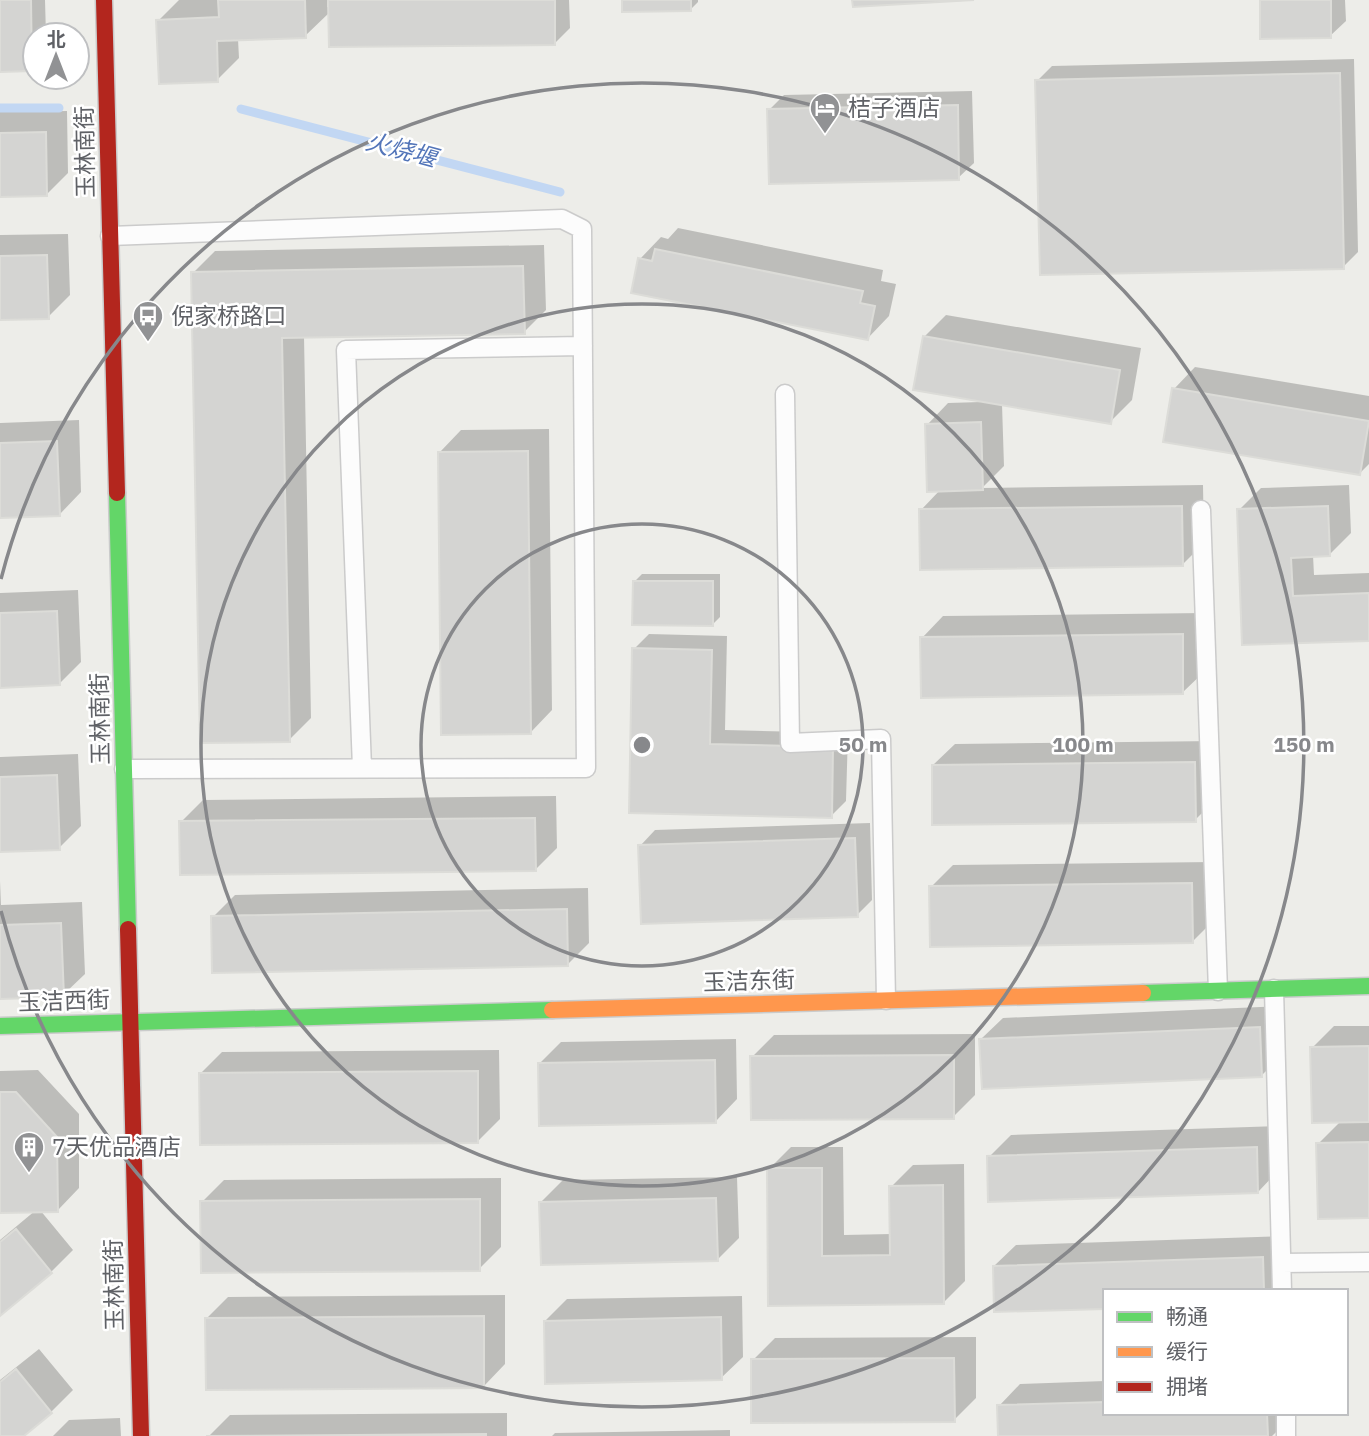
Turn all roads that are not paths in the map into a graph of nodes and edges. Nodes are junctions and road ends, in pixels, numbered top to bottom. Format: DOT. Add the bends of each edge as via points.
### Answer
graph roads {
  1 [pos="104,0"];
  2 [pos="110,236"];
  3 [pos="583,346"];
  4 [pos="785,394"];
  5 [pos="1201,510"];
  6 [pos="362,768"];
  7 [pos="124,769"];
  8 [pos="1369,986"];
  9 [pos="1274,989"];
  10 [pos="1218,991"];
  11 [pos="886,1000"];
  12 [pos="130,1021"];
  13 [pos="0,1026"];
  14 [pos="1369,1262"];
  15 [pos="1282,1263"];
  16 [pos="1282,1289"];
  17 [pos="1286,1415"];
  18 [pos="141,1436"];
  19 [pos="1286,1436"];
  1 -- 2 [label="street, 玉林南街"];
  2 -- 3 [label="lane" via="562,219 582,229"];
  2 -- 7 [label="street, 玉林南街"];
  3 -- 6 [label="lane" via="586,768"];
  3 -- 6 [label="lane" via="346,350"];
  4 -- 11 [label="lane" via="790,743 881,739"];
  5 -- 10 [label="lane"];
  6 -- 7 [label="lane"];
  7 -- 12 [label="street, 玉林南街"];
  8 -- 9 [label="street, 玉洁东街"];
  9 -- 10 [label="street, 玉洁东街"];
  9 -- 15 [label="lane"];
  10 -- 11 [label="street, 玉洁东街"];
  11 -- 12 [label="street, 玉洁东街"];
  12 -- 13 [label="street, 玉洁西街"];
  12 -- 18 [label="street, 玉林南街"];
  14 -- 15 [label="lane"];
  15 -- 16 [label="lane"];
  17 -- 19 [label="lane"];
}
